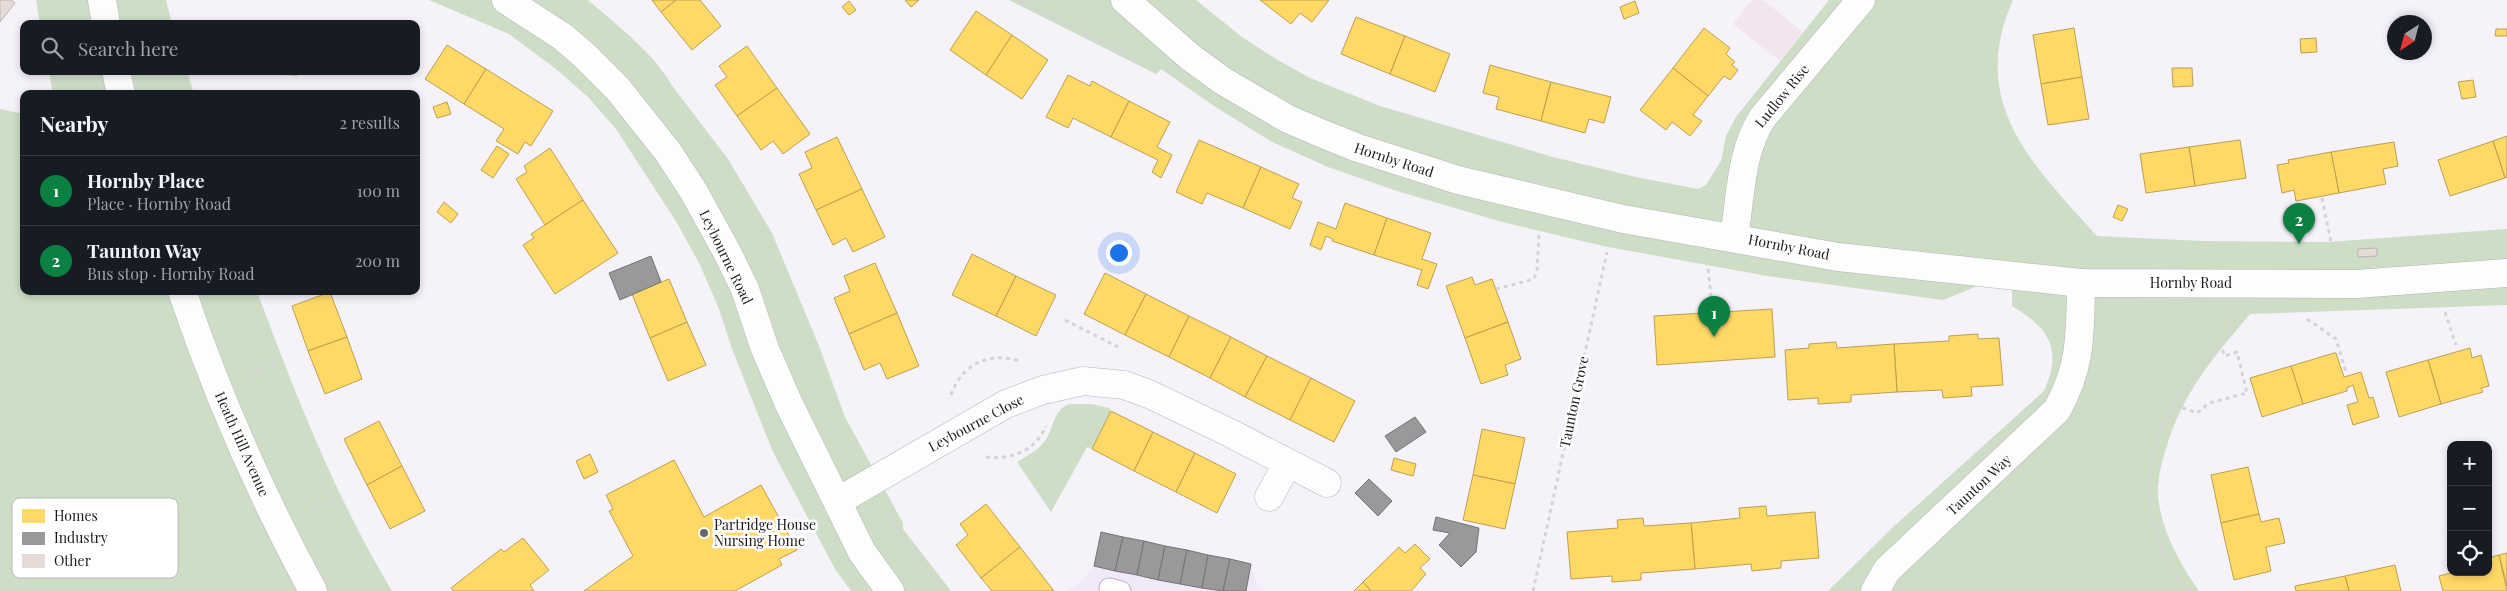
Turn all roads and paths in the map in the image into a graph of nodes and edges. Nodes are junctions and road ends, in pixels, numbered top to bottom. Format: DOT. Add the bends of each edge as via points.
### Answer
graph roads {
  1 [pos="102,0"];
  2 [pos="506,0"];
  3 [pos="1020,0"];
  4 [pos="1125,0"];
  5 [pos="1861,0"];
  6 [pos="105,20"];
  7 [pos="1143,63"];
  8 [pos="117,75"];
  9 [pos="120,90"];
  10 [pos="2322,198"];
  11 [pos="1614,217"];
  12 [pos="1539,226"];
  13 [pos="1734,237"];
  14 [pos="2332,247"];
  15 [pos="1707,265"];
  16 [pos="2507,273"];
  17 [pos="2081,283"];
  18 [pos="2252,283"];
  19 [pos="1496,289"];
  20 [pos="183,295"];
  21 [pos="2444,308"];
  22 [pos="1713,313"];
  23 [pos="2303,316"];
  24 [pos="2456,345"];
  25 [pos="2216,346"];
  26 [pos="2346,372"];
  27 [pos="2175,405"];
  28 [pos="1048,422"];
  29 [pos="981,456"];
  30 [pos="1287,464"];
  31 [pos="1326,483"];
  32 [pos="1269,497"];
  33 [pos="838,501"];
  34 [pos="887,504"];
  35 [pos="1533,589"];
  36 [pos="313,591"];
  37 [pos="890,591"];
  38 [pos="944,591"];
  39 [pos="1875,591"];
  40 [pos="2189,591"];
  1 -- 6 [label="street"];
  2 -- 33 [label="street, Leybourne Road" via="563,37 584,55 624,96 668,152 728,254 745,289 759,333 789,404"];
  3 -- 7 [label="path"];
  4 -- 11 [label="street, Hornby Road" via="1190,57 1288,119 1358,148 1429,172"];
  5 -- 13 [label="street, Ludlow Rise" via="1753,132 1746,156"];
  8 -- 9 [label="street"];
  10 -- 14 [label="path"];
  11 -- 13 [label="street, Hornby Road"];
  11 -- 35 [label="path, Taunton Grove"];
  12 -- 19 [label="path" via="1536,277"];
  13 -- 17 [label="street, Hornby Road" via="1838,257"];
  15 -- 22 [label="path"];
  16 -- 18 [label="street, Hornby Road" via="2356,284"];
  17 -- 18 [label="street, Hornby Road"];
  17 -- 39 [label="street, Taunton Way" via="2081,336 2072,382 2056,410 1887,570"];
  18 -- 25 [label="path" via="2230,330"];
  20 -- 36 [label="street, Heath Hill Avenue" via="246,456"];
  21 -- 24 [label="path"];
  23 -- 26 [label="path" via="2336,339"];
  25 -- 27 [label="path"];
  25 -- 27 [label="path" via="2224,351 2225,356 2237,352 2248,393 2209,403 2197,414"];
  27 -- 40 [label="path" via="2163,428 2154,458 2150,498 2153,524 2162,551"];
  28 -- 29 [label="path" via="1039,438 1026,450 1008,458"];
  30 -- 31 [label="street, Leybourne Close"];
  30 -- 32 [label="street"];
  30 -- 33 [label="street, Leybourne Close" via="1149,394 1124,385 1083,381 1043,390 1006,404"];
  33 -- 37 [label="street, Leybourne Road" via="862,552"];
  34 -- 38 [label="path" via="888,514"];
}
